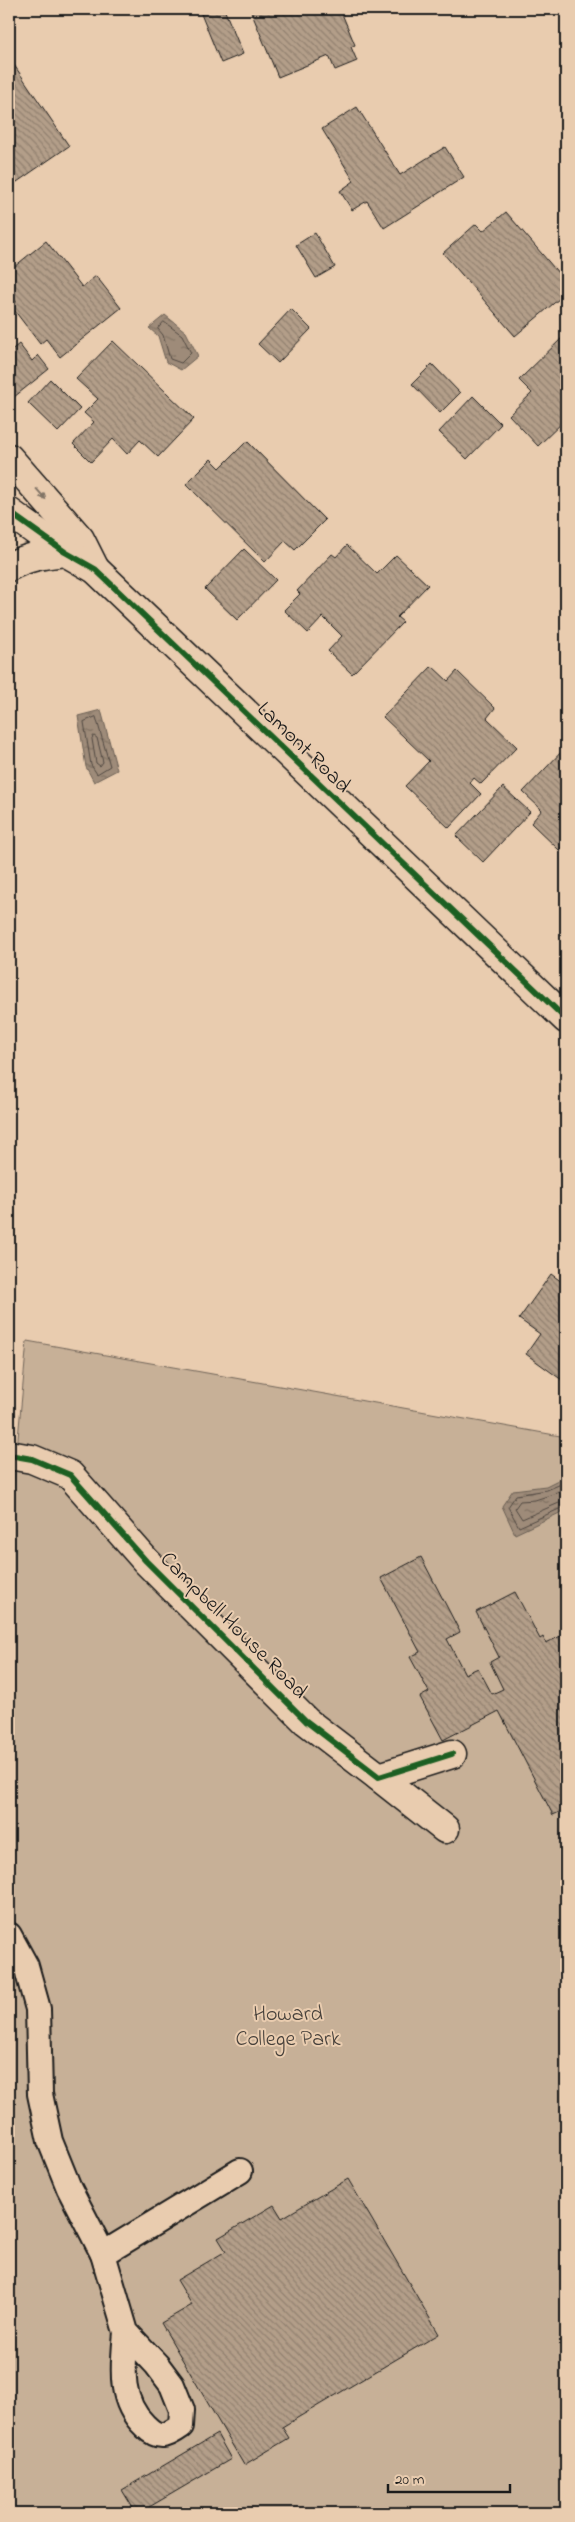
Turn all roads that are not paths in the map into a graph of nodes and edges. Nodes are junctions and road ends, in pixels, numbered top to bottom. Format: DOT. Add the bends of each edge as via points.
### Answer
graph roads {
  1 [pos="9,458"];
  2 [pos="9,512"];
  3 [pos="65,552"];
  4 [pos="9,567"];
  5 [pos="95,569"];
  6 [pos="566,1020"];
  7 [pos="9,1455"];
  8 [pos="452,1754"];
  9 [pos="379,1777"];
  10 [pos="445,1829"];
  11 [pos="9,1936"];
  12 [pos="240,2171"];
  13 [pos="103,2254"];
  14 [pos="126,2332"];
  1 -- 5 [label="street, Lamont Road, one-way" via="80,539"];
  2 -- 3 [label="street, Lamont Road"];
  3 -- 4 [label="street" via="27,559"];
  3 -- 5 [label="street, Lamont Road"];
  5 -- 6 [label="street, Lamont Road"];
  7 -- 9 [label="street, Campbell House Road" via="32,1459 70,1475 146,1561 306,1721"];
  8 -- 9 [label="street"];
  9 -- 10 [label="street, Campbell House Road"];
  11 -- 13 [label="lane" via="26,1966 38,2009 40,2094 50,2141"];
  12 -- 13 [label="lane"];
  13 -- 14 [label="lane"];
}
